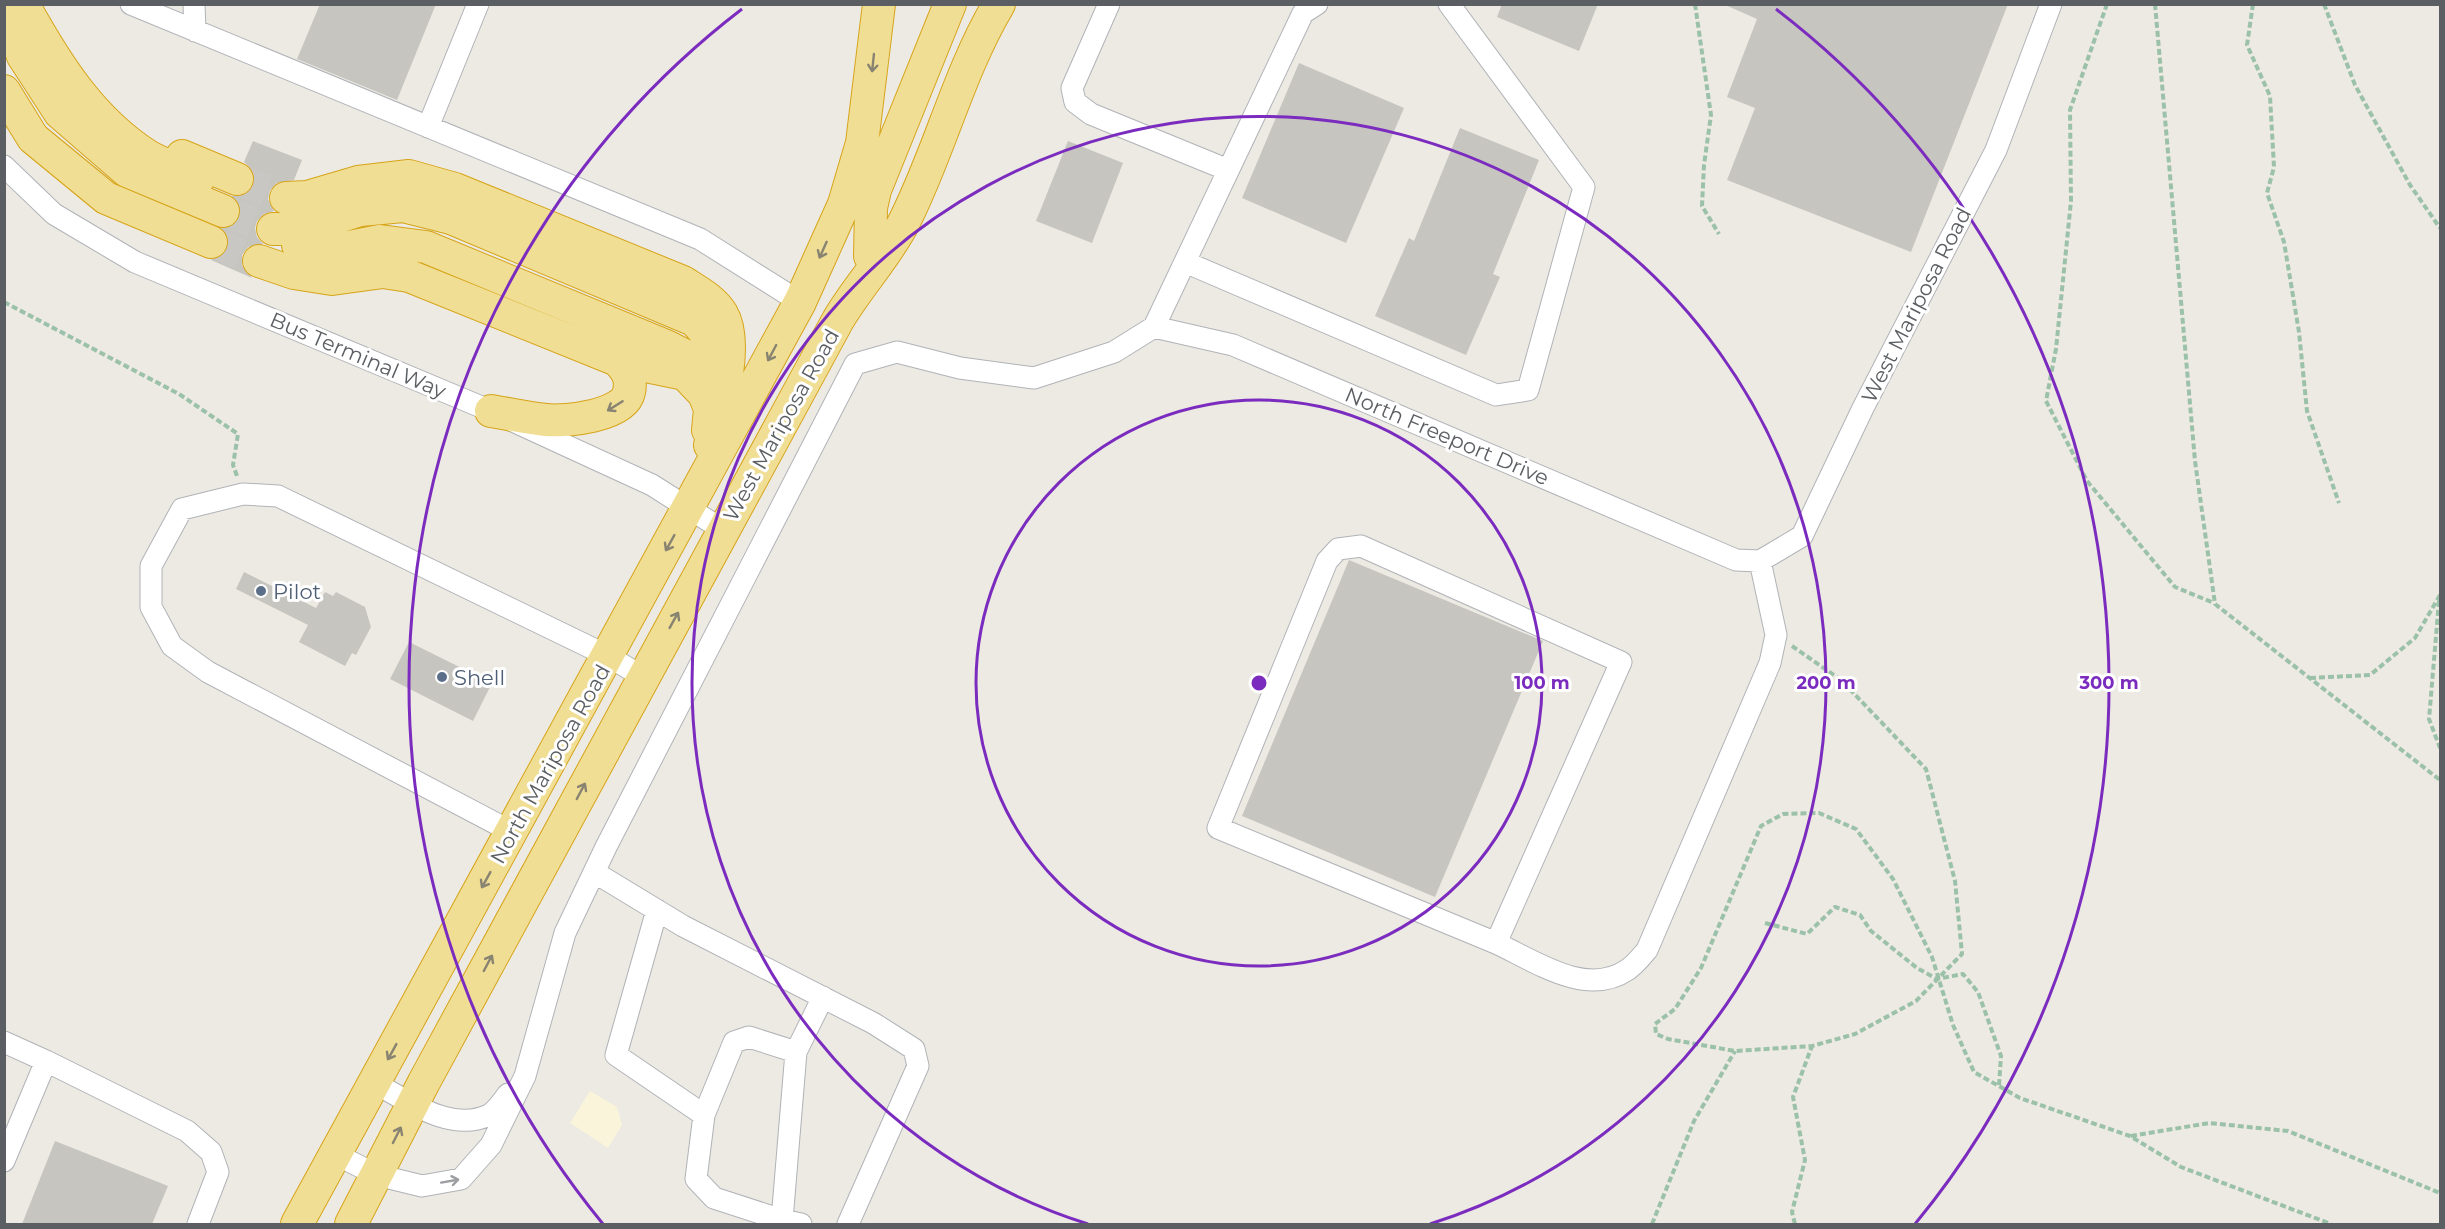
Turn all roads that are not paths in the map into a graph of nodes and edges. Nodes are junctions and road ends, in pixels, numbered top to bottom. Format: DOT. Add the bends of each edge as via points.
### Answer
graph roads {
  1 [pos="23,4"];
  2 [pos="38,4"];
  3 [pos="131,4"];
  4 [pos="194,4"];
  5 [pos="478,4"];
  6 [pos="879,4"];
  7 [pos="977,4"];
  8 [pos="999,4"];
  9 [pos="1109,4"];
  10 [pos="1317,4"];
  11 [pos="1449,4"];
  12 [pos="2051,4"];
  13 [pos="4,6"];
  14 [pos="946,8"];
  15 [pos="195,31"];
  16 [pos="4,53"];
  17 [pos="4,91"];
  18 [pos="428,127"];
  19 [pos="4,166"];
  20 [pos="1228,170"];
  21 [pos="224,210"];
  22 [pos="277,232"];
  23 [pos="870,256"];
  24 [pos="1185,262"];
  25 [pos="856,289"];
  26 [pos="800,302"];
  27 [pos="838,320"];
  28 [pos="1154,327"];
  29 [pos="617,360"];
  30 [pos="709,383"];
  31 [pos="491,411"];
  32 [pos="696,492"];
  33 [pos="723,530"];
  34 [pos="1760,561"];
  35 [pos="608,656"];
  36 [pos="643,677"];
  37 [pos="512,832"];
  38 [pos="594,872"];
  39 [pos="657,910"];
  40 [pos="1496,943"];
  41 [pos="823,997"];
  42 [pos="4,1042"];
  43 [pos="796,1052"];
  44 [pos="46,1061"];
  45 [pos="525,1076"];
  46 [pos="375,1083"];
  47 [pos="413,1103"];
  48 [pos="705,1115"];
  49 [pos="335,1155"];
  50 [pos="4,1161"];
  51 [pos="377,1175"];
  52 [pos="791,1222"];
  53 [pos="198,1224"];
  54 [pos="297,1224"];
  55 [pos="351,1224"];
  56 [pos="848,1224"];
  1 -- 21 [label="highway" via="62,70 107,124"];
  2 -- 21 [label="highway" via="74,66 118,117"];
  3 -- 15 [label="street"];
  4 -- 15 [label="street"];
  5 -- 18 [label="street"];
  6 -- 26 [label="highway, North Mariposa Road, one-way" via="862,143 844,204"];
  7 -- 23 [label="highway" via="968,16"];
  8 -- 25 [label="highway" via="966,71 905,221"];
  9 -- 20 [label="street" via="1072,88 1075,102 1090,114"];
  10 -- 20 [label="street" via="1303,13"];
  11 -- 24 [label="street" via="1584,187 1528,390 1496,395"];
  12 -- 34 [label="street, West Mariposa Road" via="1996,150 1802,536"];
  13 -- 21 [label="highway" via="23,56 60,113 128,171"];
  14 -- 23 [label="highway" via="875,190"];
  15 -- 18 [label="street"];
  16 -- 21 [label="highway" via="47,125 116,183"];
  17 -- 21 [label="highway" via="33,138 106,198"];
  18 -- 26 [label="street" via="700,239"];
  19 -- 31 [label="street, Bus Terminal Way" via="54,214 135,262"];
  20 -- 24 [label="street"];
  22 -- 29 [label="highway" via="294,273 332,279 383,272 409,276"];
  22 -- 30 [label="highway" via="302,260 330,266 383,258 418,262"];
  22 -- 30 [label="highway" via="307,197 358,182 409,176 455,189 673,278 706,297 728,327"];
  23 -- 25 [label="highway"];
  24 -- 28 [label="street"];
  25 -- 27 [label="highway, West Mariposa Road"];
  26 -- 27 [label="highway"];
  26 -- 32 [label="highway, North Mariposa Road, one-way"];
  27 -- 33 [label="highway, West Mariposa Road"];
  28 -- 34 [label="street, North Freeport Drive" via="1233,345 1736,560"];
  28 -- 38 [label="street" via="1114,352 1034,378 960,369 897,352 855,364"];
  29 -- 30 [label="highway"];
  29 -- 31 [label="highway, one-way" via="627,370 631,382 628,397 615,409 585,418 548,420"];
  30 -- 32 [label="highway"];
  30 -- 32 [label="highway" via="720,404"];
  31 -- 32 [label="street, Bus Terminal Way" via="652,485"];
  32 -- 33 [label="street, Bus Terminal Way"];
  32 -- 35 [label="highway, North Mariposa Road, one-way"];
  36 -- 33 [label="highway, North Mariposa Road, one-way"];
  34 -- 40 [label="street" via="1776,635 1770,663 1647,950 1627,970 1605,979 1578,980"];
  35 -- 36 [label="street"];
  35 -- 37 [label="highway, North Mariposa Road"];
  35 -- 37 [label="street" via="278,496 243,494 182,509 151,566 151,607 172,646 208,672"];
  47 -- 36 [label="highway, North Mariposa Road, one-way"];
  37 -- 46 [label="highway, North Mariposa Road, one-way"];
  38 -- 39 [label="street"];
  38 -- 45 [label="street" via="565,933"];
  39 -- 41 [label="street"];
  39 -- 48 [label="street" via="616,1055"];
  40 -- 40 [label="street" via="1622,662 1361,546 1338,549 1327,561 1218,828"];
  41 -- 43 [label="street"];
  41 -- 56 [label="street" via="914,1049 918,1066"];
  42 -- 44 [label="street"];
  43 -- 48 [label="street" via="749,1037 734,1042"];
  43 -- 52 [label="street"];
  44 -- 50 [label="street"];
  44 -- 53 [label="street" via="187,1131 211,1152 218,1172"];
  45 -- 47 [label="street" via="490,1114 464,1122"];
  51 -- 45 [label="street, one-way" via="422,1186 461,1179 491,1145"];
  46 -- 47 [label="street"];
  46 -- 49 [label="highway, North Mariposa Road"];
  51 -- 47 [label="highway, North Mariposa Road, one-way"];
  48 -- 52 [label="street" via="696,1179 714,1198"];
  49 -- 51 [label="street"];
  49 -- 54 [label="highway, North Mariposa Road"];
  51 -- 55 [label="highway, North Mariposa Road"];
}
